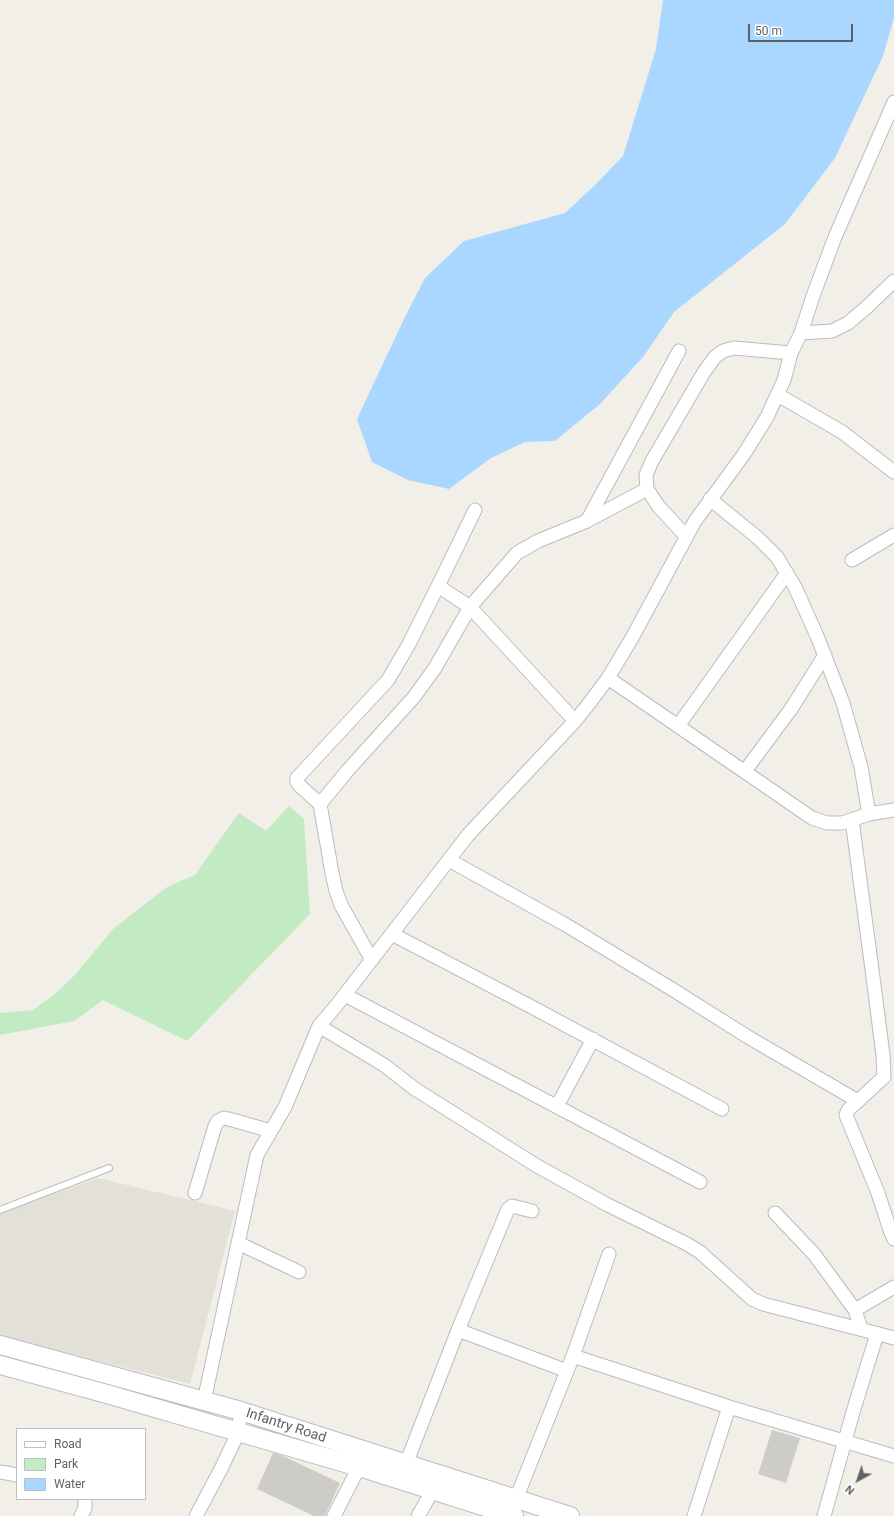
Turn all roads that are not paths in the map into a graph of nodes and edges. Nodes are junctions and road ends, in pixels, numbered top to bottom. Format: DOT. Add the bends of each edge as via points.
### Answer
graph roads {
  1 [pos="894,102"];
  2 [pos="894,281"];
  3 [pos="801,334"];
  4 [pos="679,351"];
  5 [pos="792,353"];
  6 [pos="778,395"];
  7 [pos="894,472"];
  8 [pos="647,489"];
  9 [pos="710,499"];
  10 [pos="475,510"];
  11 [pos="587,522"];
  12 [pos="894,535"];
  13 [pos="686,536"];
  14 [pos="852,560"];
  15 [pos="787,573"];
  16 [pos="438,586"];
  17 [pos="470,607"];
  18 [pos="825,655"];
  19 [pos="608,678"];
  20 [pos="575,720"];
  21 [pos="678,726"];
  22 [pos="746,771"];
  23 [pos="320,804"];
  24 [pos="894,810"];
  25 [pos="869,814"];
  26 [pos="852,820"];
  27 [pos="449,860"];
  28 [pos="392,934"];
  29 [pos="372,960"];
  30 [pos="345,995"];
  31 [pos="319,1026"];
  32 [pos="592,1039"];
  33 [pos="858,1101"];
  34 [pos="557,1106"];
  35 [pos="722,1109"];
  36 [pos="271,1131"];
  37 [pos="109,1168"];
  38 [pos="700,1182"];
  39 [pos="195,1193"];
  40 [pos="0,1210"];
  41 [pos="532,1211"];
  42 [pos="775,1213"];
  43 [pos="894,1238"];
  44 [pos="238,1243"];
  45 [pos="609,1254"];
  46 [pos="299,1272"];
  47 [pos="894,1287"];
  48 [pos="856,1310"];
  49 [pos="861,1329"];
  50 [pos="458,1330"];
  51 [pos="877,1334"];
  52 [pos="894,1338"];
  53 [pos="0,1345"];
  54 [pos="573,1356"];
  55 [pos="0,1365"];
  56 [pos="567,1371"];
  57 [pos="204,1401"];
  58 [pos="729,1408"];
  59 [pos="241,1411"];
  60 [pos="238,1433"];
  61 [pos="845,1442"];
  62 [pos="894,1456"];
  63 [pos="406,1464"];
  64 [pos="359,1467"];
  65 [pos="0,1472"];
  66 [pos="16,1475"];
  67 [pos="433,1490"];
  68 [pos="85,1500"];
  69 [pos="515,1508"];
  70 [pos="81,1516"];
  71 [pos="196,1516"];
  72 [pos="334,1516"];
  73 [pos="418,1516"];
  74 [pos="570,1516"];
  75 [pos="694,1516"];
  76 [pos="824,1516"];
  1 -- 3 [label="street" via="835,237"];
  2 -- 3 [label="street" via="848,323 832,331"];
  3 -- 5 [label="street"];
  4 -- 11 [label="street"];
  5 -- 6 [label="street"];
  5 -- 8 [label="street" via="734,348 723,351 715,358 704,372 652,461 646,475"];
  6 -- 7 [label="street" via="842,432"];
  6 -- 9 [label="street" via="744,454"];
  8 -- 11 [label="street"];
  8 -- 13 [label="street" via="659,507"];
  9 -- 13 [label="street"];
  9 -- 15 [label="street" via="758,538 777,557"];
  10 -- 16 [label="street"];
  11 -- 17 [label="street" via="538,541 517,553"];
  12 -- 14 [label="street"];
  13 -- 19 [label="street"];
  15 -- 18 [label="street"];
  15 -- 21 [label="street"];
  16 -- 17 [label="street"];
  16 -- 23 [label="street" via="388,680 297,778 300,786"];
  17 -- 20 [label="street"];
  17 -- 23 [label="street" via="435,668 414,697"];
  18 -- 22 [label="street" via="791,709"];
  18 -- 25 [label="street" via="844,703 861,767"];
  19 -- 20 [label="street"];
  19 -- 21 [label="street"];
  20 -- 27 [label="street" via="468,835"];
  21 -- 22 [label="street"];
  22 -- 26 [label="street" via="812,818 827,823"];
  23 -- 29 [label="street" via="336,891 341,905"];
  24 -- 25 [label="street"];
  25 -- 26 [label="street"];
  26 -- 33 [label="street" via="884,1077"];
  27 -- 28 [label="street"];
  27 -- 33 [label="street" via="566,925"];
  28 -- 29 [label="street"];
  28 -- 32 [label="street"];
  29 -- 30 [label="street"];
  30 -- 31 [label="street"];
  30 -- 34 [label="street"];
  31 -- 36 [label="street" via="285,1107"];
  31 -- 49 [label="street" via="384,1065 415,1089 537,1166 700,1252 752,1299"];
  32 -- 34 [label="street"];
  32 -- 35 [label="street"];
  33 -- 43 [label="street" via="846,1115"];
  34 -- 38 [label="street"];
  36 -- 39 [label="street" via="224,1118 218,1122"];
  36 -- 44 [label="street" via="257,1155"];
  37 -- 40 [label="lane"];
  41 -- 50 [label="street" via="512,1206 508,1209"];
  42 -- 48 [label="street" via="814,1254"];
  44 -- 46 [label="street"];
  44 -- 57 [label="street"];
  45 -- 54 [label="street"];
  47 -- 48 [label="street"];
  48 -- 49 [label="street"];
  49 -- 51 [label="street"];
  50 -- 56 [label="street"];
  50 -- 63 [label="street"];
  51 -- 52 [label="street"];
  51 -- 61 [label="street"];
  53 -- 57 [label="street, Infantry Road"];
  54 -- 56 [label="street"];
  54 -- 58 [label="street"];
  55 -- 60 [label="street, Infantry Road"];
  56 -- 69 [label="street"];
  57 -- 59 [label="street, Infantry Road"];
  58 -- 61 [label="street"];
  58 -- 75 [label="street"];
  59 -- 60 [label="street"];
  59 -- 63 [label="street, Infantry Road"];
  60 -- 64 [label="street, Infantry Road"];
  60 -- 71 [label="street"];
  61 -- 62 [label="street"];
  61 -- 76 [label="street"];
  63 -- 69 [label="street, Infantry Road"];
  64 -- 67 [label="street, Infantry Road"];
  64 -- 72 [label="street"];
  65 -- 66 [label="street"];
  67 -- 69 [label="street, Infantry Road"];
  67 -- 73 [label="street"];
  68 -- 70 [label="street"];
  69 -- 74 [label="street, Infantry Road"];
}
